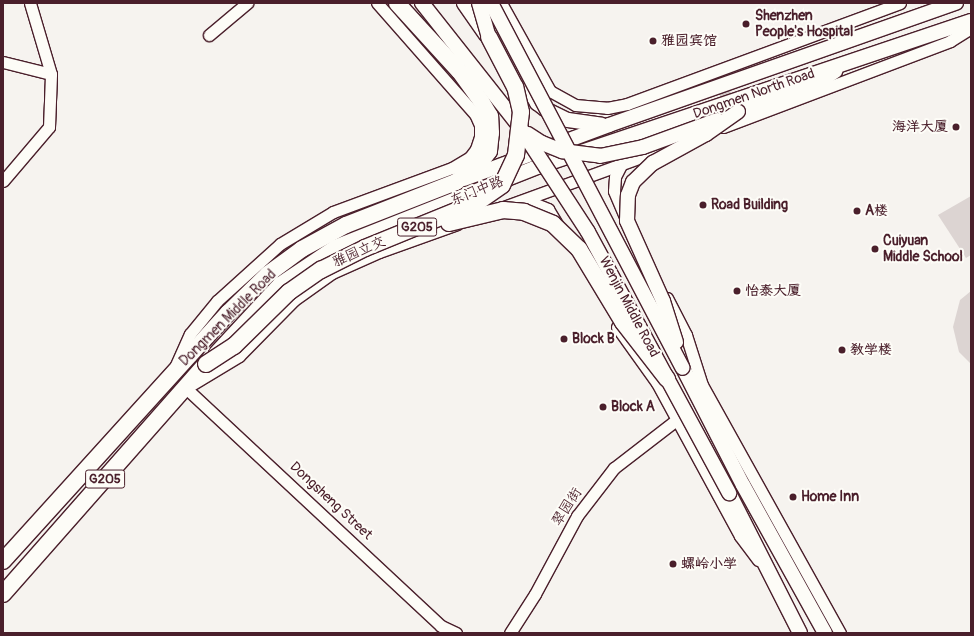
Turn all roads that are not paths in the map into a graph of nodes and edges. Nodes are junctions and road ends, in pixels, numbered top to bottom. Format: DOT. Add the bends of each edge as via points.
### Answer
graph roads {
  1 [pos="30,3"];
  2 [pos="247,3"];
  3 [pos="377,3"];
  4 [pos="397,3"];
  5 [pos="422,3"];
  6 [pos="465,3"];
  7 [pos="478,3"];
  8 [pos="485,3"];
  9 [pos="491,3"];
  10 [pos="500,3"];
  11 [pos="900,3"];
  12 [pos="956,3"];
  13 [pos="971,21"];
  14 [pos="971,28"];
  15 [pos="492,33"];
  16 [pos="209,35"];
  17 [pos="3,62"];
  18 [pos="844,63"];
  19 [pos="51,74"];
  20 [pos="737,117"];
  21 [pos="609,125"];
  22 [pos="519,126"];
  23 [pos="559,143"];
  24 [pos="621,165"];
  25 [pos="537,167"];
  26 [pos="3,181"];
  27 [pos="456,182"];
  28 [pos="526,200"];
  29 [pos="389,238"];
  30 [pos="206,364"];
  31 [pos="683,368"];
  32 [pos="173,373"];
  33 [pos="667,379"];
  34 [pos="186,388"];
  35 [pos="676,420"];
  36 [pos="3,561"];
  37 [pos="768,574"];
  38 [pos="3,594"];
  39 [pos="456,633"];
  40 [pos="510,633"];
  41 [pos="800,633"];
  42 [pos="825,633"];
  43 [pos="840,633"];
  1 -- 19 [label="street"];
  2 -- 16 [label="street"];
  3 -- 32 [label="street" via="475,114 480,125 476,149 470,157 452,168 334,212 280,244 217,301 190,334"];
  4 -- 27 [label="highway, G205" via="459,71 490,116 489,151 480,164"];
  5 -- 22 [label="main road, Wenjin Middle Road"];
  6 -- 15 [label="highway, 雅园立交 / G205"];
  7 -- 15 [label="main road, bridge"];
  8 -- 15 [label="main road"];
  9 -- 31 [label="main road, Wenjin Middle Road, bridge"];
  10 -- 11 [label="street" via="540,78 550,91 575,106 607,108 627,104 718,72"];
  12 -- 21 [label="main road, Dongmen North Road"];
  13 -- 18 [label="main road, Dongmen North Road"];
  14 -- 20 [label="street" via="950,41"];
  15 -- 21 [label="main road" via="530,94 544,109 568,120"];
  15 -- 29 [label="highway, 雅园立交 / G205, bridge" via="515,87 521,112 519,141 507,178 489,196"];
  17 -- 19 [label="street"];
  18 -- 20 [label="main road" via="813,86"];
  18 -- 25 [label="main road, Dongmen North Road"];
  19 -- 26 [label="street" via="49,127"];
  20 -- 22 [label="main road, bridge" via="643,147 600,156 575,154 551,147 530,136"];
  20 -- 24 [label="street"];
  20 -- 31 [label="main road, bridge" via="653,163 633,182 628,195 627,221 663,301"];
  21 -- 23 [label="main road, Dongmen North Road"];
  22 -- 33 [label="main road, Wenjin Middle Road, bridge" via="584,226"];
  23 -- 27 [label="main road, Dongmen Middle Road"];
  24 -- 28 [label="street"];
  24 -- 43 [label="street" via="614,184 616,199 686,335 702,385"];
  25 -- 30 [label="main road, 东门中路" via="335,247 280,284"];
  27 -- 32 [label="highway, Dongmen Middle Road / G205" via="346,224 302,249 268,274"];
  28 -- 34 [label="street" via="379,252 332,274 294,300 239,356"];
  28 -- 35 [label="street" via="542,204 552,216 616,326 657,382"];
  29 -- 30 [label="highway, 雅园立交 / G205, bridge" via="343,258 304,281 276,303 234,346"];
  29 -- 33 [label="highway, bridge" via="503,210 524,212 544,219 562,231 579,249 622,322"];
  30 -- 34 [label="highway, Dongmen Middle Road / G205"];
  31 -- 42 [label="main road, Wenjin Middle Road" via="743,485"];
  32 -- 36 [label="highway, Dongmen Middle Road / G205"];
  33 -- 37 [label="main road, Wenjin Middle Road, bridge" via="729,493"];
  34 -- 38 [label="highway, Dongmen Middle Road / G205"];
  34 -- 39 [label="street, Dongsheng Street" via="441,626"];
  35 -- 37 [label="street" via="740,536"];
  35 -- 40 [label="street, 翠园街" via="614,468 577,516 535,594"];
  37 -- 41 [label="main road, Wenjin Middle Road"];
}
